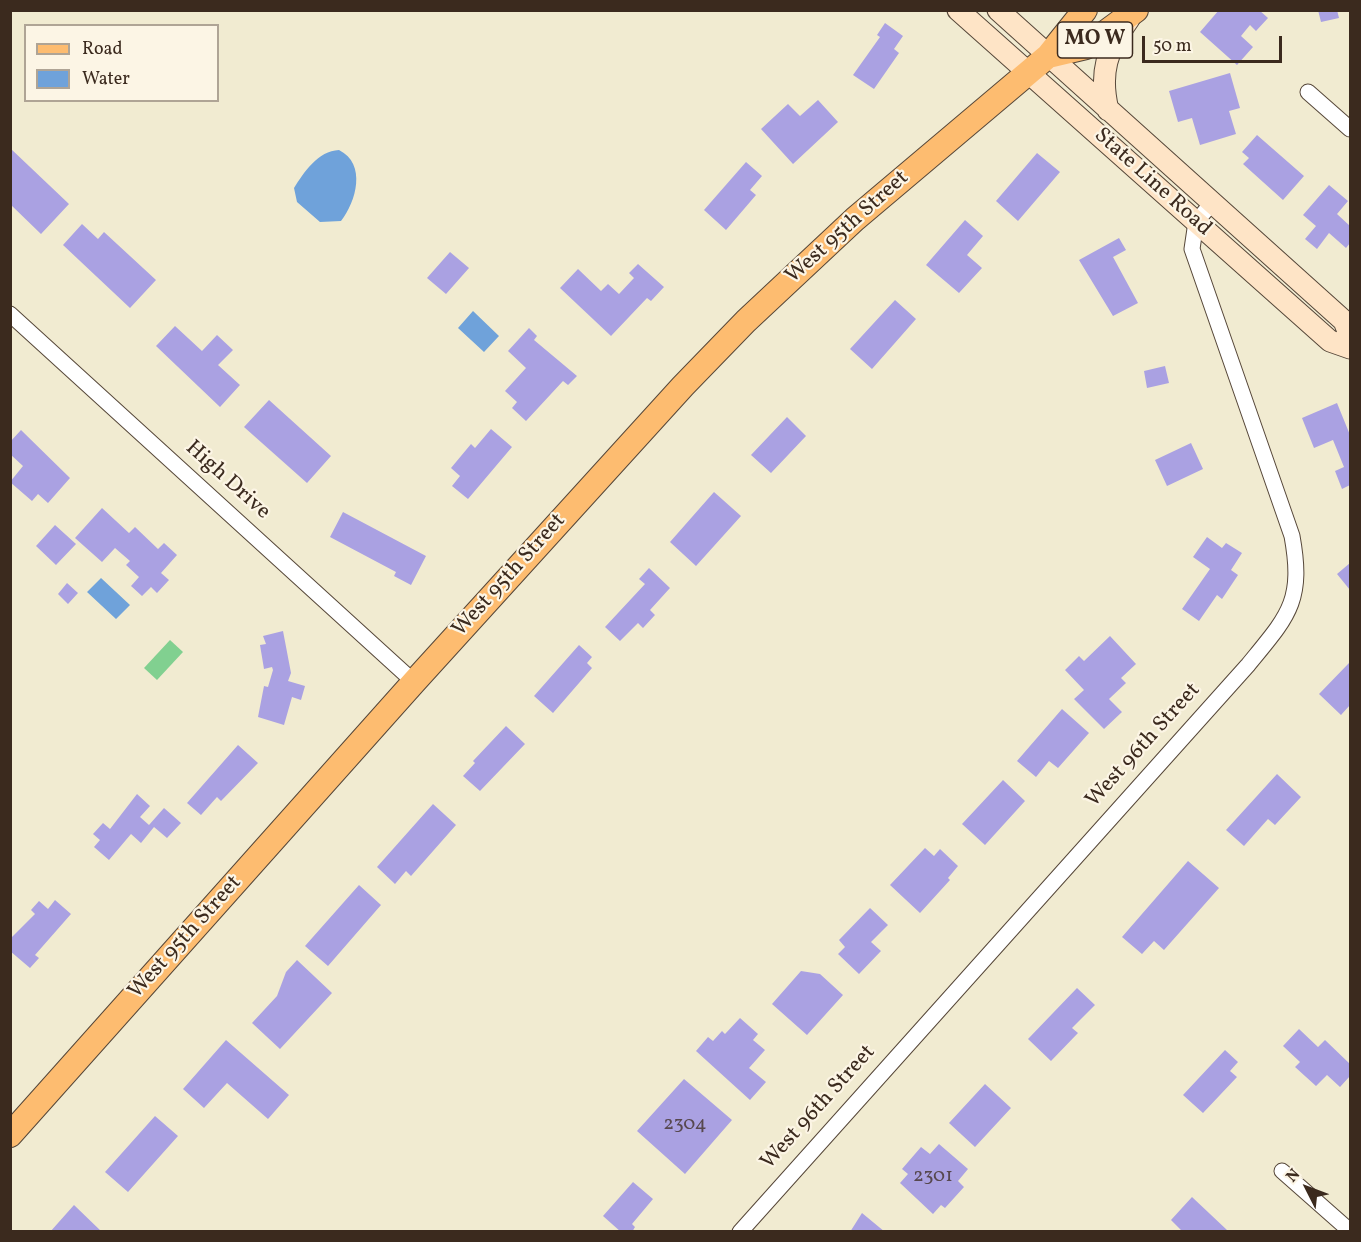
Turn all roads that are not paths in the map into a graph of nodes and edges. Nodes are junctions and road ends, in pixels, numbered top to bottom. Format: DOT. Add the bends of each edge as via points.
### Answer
graph roads {
  1 [pos="958,10"];
  2 [pos="998,10"];
  3 [pos="1085,10"];
  4 [pos="1135,11"];
  5 [pos="1048,56"];
  6 [pos="1028,73"];
  7 [pos="1308,92"];
  8 [pos="1108,110"];
  9 [pos="1350,129"];
  10 [pos="1212,203"];
  11 [pos="1196,222"];
  12 [pos="10,314"];
  13 [pos="1350,336"];
  14 [pos="1350,348"];
  15 [pos="414,682"];
  16 [pos="10,1135"];
  17 [pos="1282,1170"];
  18 [pos="1350,1231"];
  19 [pos="740,1232"];
  1 -- 6 [label="main road, State Line Road"];
  2 -- 5 [label="main road, State Line Road"];
  3 -- 5 [label="main road, MO W"];
  4 -- 5 [label="main road, MO W" via="1086,47"];
  4 -- 8 [label="main road" via="1106,57 1103,73"];
  5 -- 6 [label="main road, West 95th Street"];
  5 -- 8 [label="main road, State Line Road"];
  6 -- 11 [label="main road, State Line Road"];
  6 -- 15 [label="main road, West 95th Street" via="855,219 746,321 620,453"];
  7 -- 9 [label="street"];
  8 -- 10 [label="main road, State Line Road"];
  10 -- 11 [label="street"];
  10 -- 13 [label="main road, State Line Road" via="1344,321"];
  11 -- 14 [label="main road, State Line Road" via="1330,341"];
  11 -- 19 [label="street, West 96th Street" via="1192,249 1292,536 1296,588 1291,608 1248,665"];
  12 -- 15 [label="street, High Drive"];
  15 -- 16 [label="main road, West 95th Street"];
  17 -- 18 [label="street"];
}
